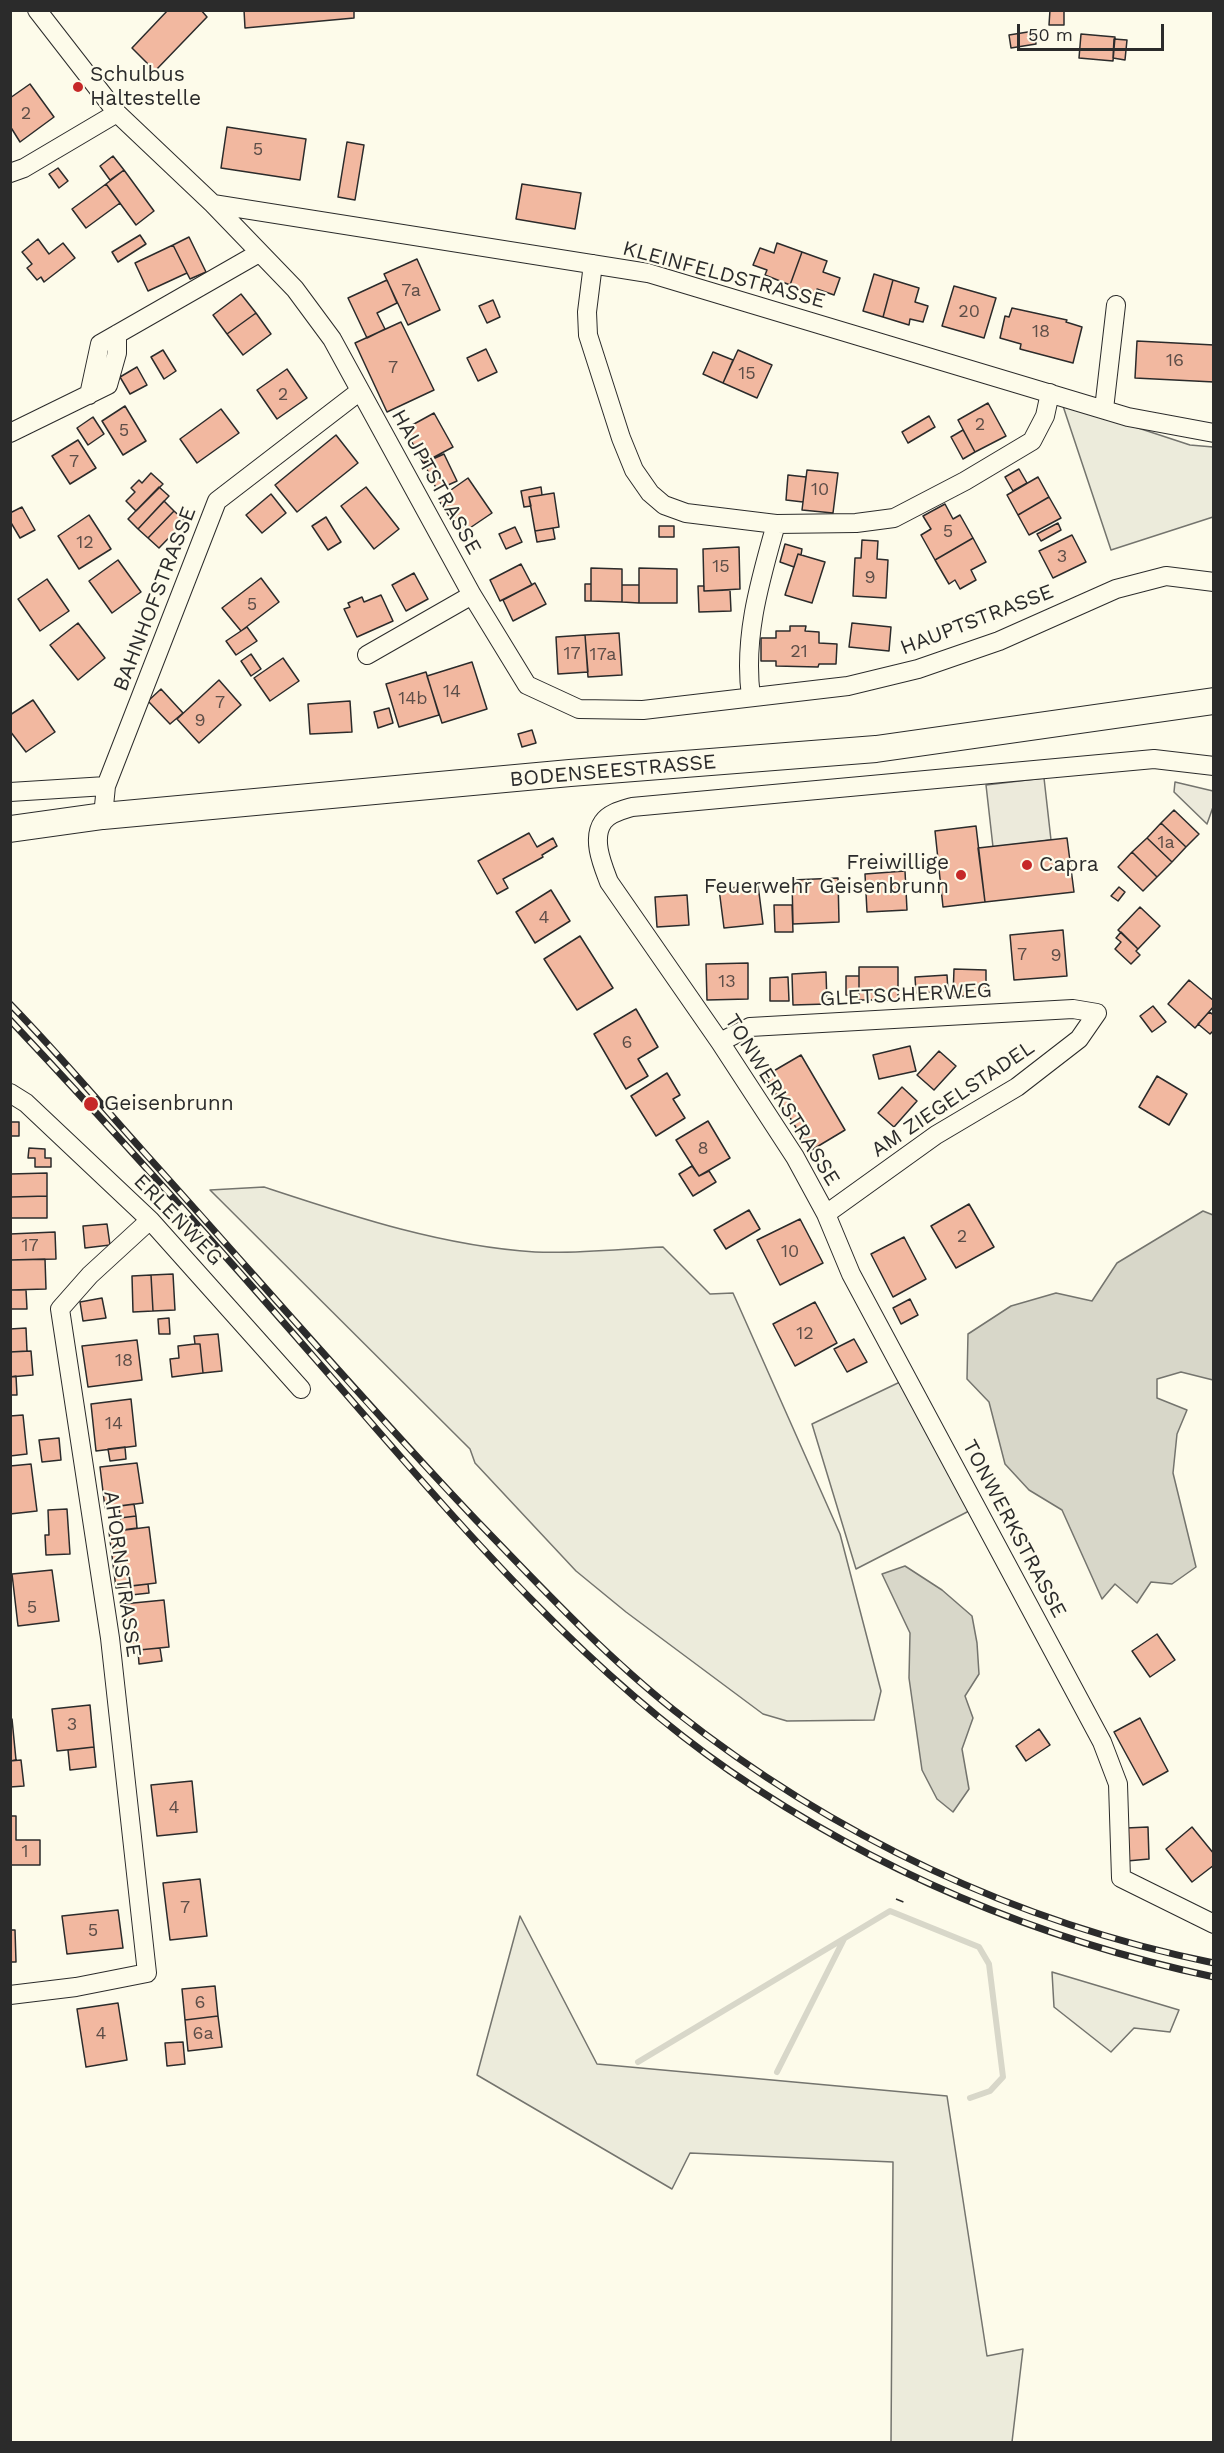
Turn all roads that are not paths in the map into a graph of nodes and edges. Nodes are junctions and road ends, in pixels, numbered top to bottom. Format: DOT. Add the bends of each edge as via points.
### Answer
graph roads {
  1 [pos="37,10"];
  2 [pos="117,113"];
  3 [pos="10,173"];
  4 [pos="213,204"];
  5 [pos="259,253"];
  6 [pos="593,264"];
  7 [pos="1116,305"];
  8 [pos="360,391"];
  9 [pos="1050,393"];
  10 [pos="1104,409"];
  11 [pos="10,433"];
  12 [pos="1214,433"];
  13 [pos="776,524"];
  14 [pos="1214,582"];
  15 [pos="472,595"];
  16 [pos="367,655"];
  17 [pos="751,697"];
  18 [pos="1214,701"];
  19 [pos="1214,766"];
  20 [pos="106,786"];
  21 [pos="10,792"];
  22 [pos="103,816"];
  23 [pos="10,829"];
  24 [pos="1097,1013"];
  25 [pos="720,1042"];
  26 [pos="10,1093"];
  27 [pos="826,1214"];
  28 [pos="150,1220"];
  29 [pos="302,1389"];
  30 [pos="1214,1924"];
  31 [pos="10,1995"];
  1 -- 2 [label="street, HAUPTSTRASSE"];
  2 -- 3 [label="street"];
  2 -- 4 [label="street, HAUPTSTRASSE"];
  4 -- 5 [label="street, HAUPTSTRASSE"];
  4 -- 6 [label="street, KLEINFELDSTRASSE"];
  5 -- 8 [label="street, HAUPTSTRASSE" via="295,289 332,339"];
  5 -- 11 [label="street" via="100,344 89,394"];
  6 -- 9 [label="street, KLEINFELDSTRASSE" via="648,273"];
  6 -- 13 [label="street" via="588,335 621,438 634,470 650,493 664,505 686,513"];
  7 -- 10 [label="street"];
  8 -- 15 [label="street, HAUPTSTRASSE"];
  8 -- 20 [label="street, BAHNHOFSTRASSE" via="217,501"];
  9 -- 10 [label="street, KLEINFELDSTRASSE"];
  9 -- 13 [label="street" via="1032,441 894,518 856,523"];
  10 -- 12 [label="street, KLEINFELDSTRASSE"];
  13 -- 17 [label="street" via="756,594 747,668"];
  14 -- 17 [label="street, HAUPTSTRASSE" via="1166,576 1116,589 999,641 918,669 848,686"];
  15 -- 16 [label="street"];
  15 -- 17 [label="street, HAUPTSTRASSE" via="527,685 579,709 643,710"];
  18 -- 22 [label="main road, BODENSEESTRASSE" via="876,749"];
  19 -- 25 [label="street, TONWERKSTRASSE" via="1154,759 632,807 611,815 602,823 599,833 600,855 609,882"];
  20 -- 21 [label="street"];
  20 -- 22 [label="street, BAHNHOFSTRASSE"];
  22 -- 23 [label="main road, BODENSEESTRASSE"];
  24 -- 25 [label="street, GLETSCHERWEG" via="1073,1009 750,1027"];
  24 -- 27 [label="street, AM ZIEGELSTADEL" via="1079,1039 1017,1087 936,1135"];
  25 -- 27 [label="street, TONWERKSTRASSE" via="795,1157"];
  26 -- 28 [label="street, ERLENWEG" via="26,1103"];
  27 -- 30 [label="street, TONWERKSTRASSE" via="852,1274 1102,1742 1118,1784 1121,1878"];
  28 -- 29 [label="street, ERLENWEG"];
  28 -- 31 [label="street, AHORNSTRASSE" via="90,1275 60,1310 110,1638 147,1973"];
}
